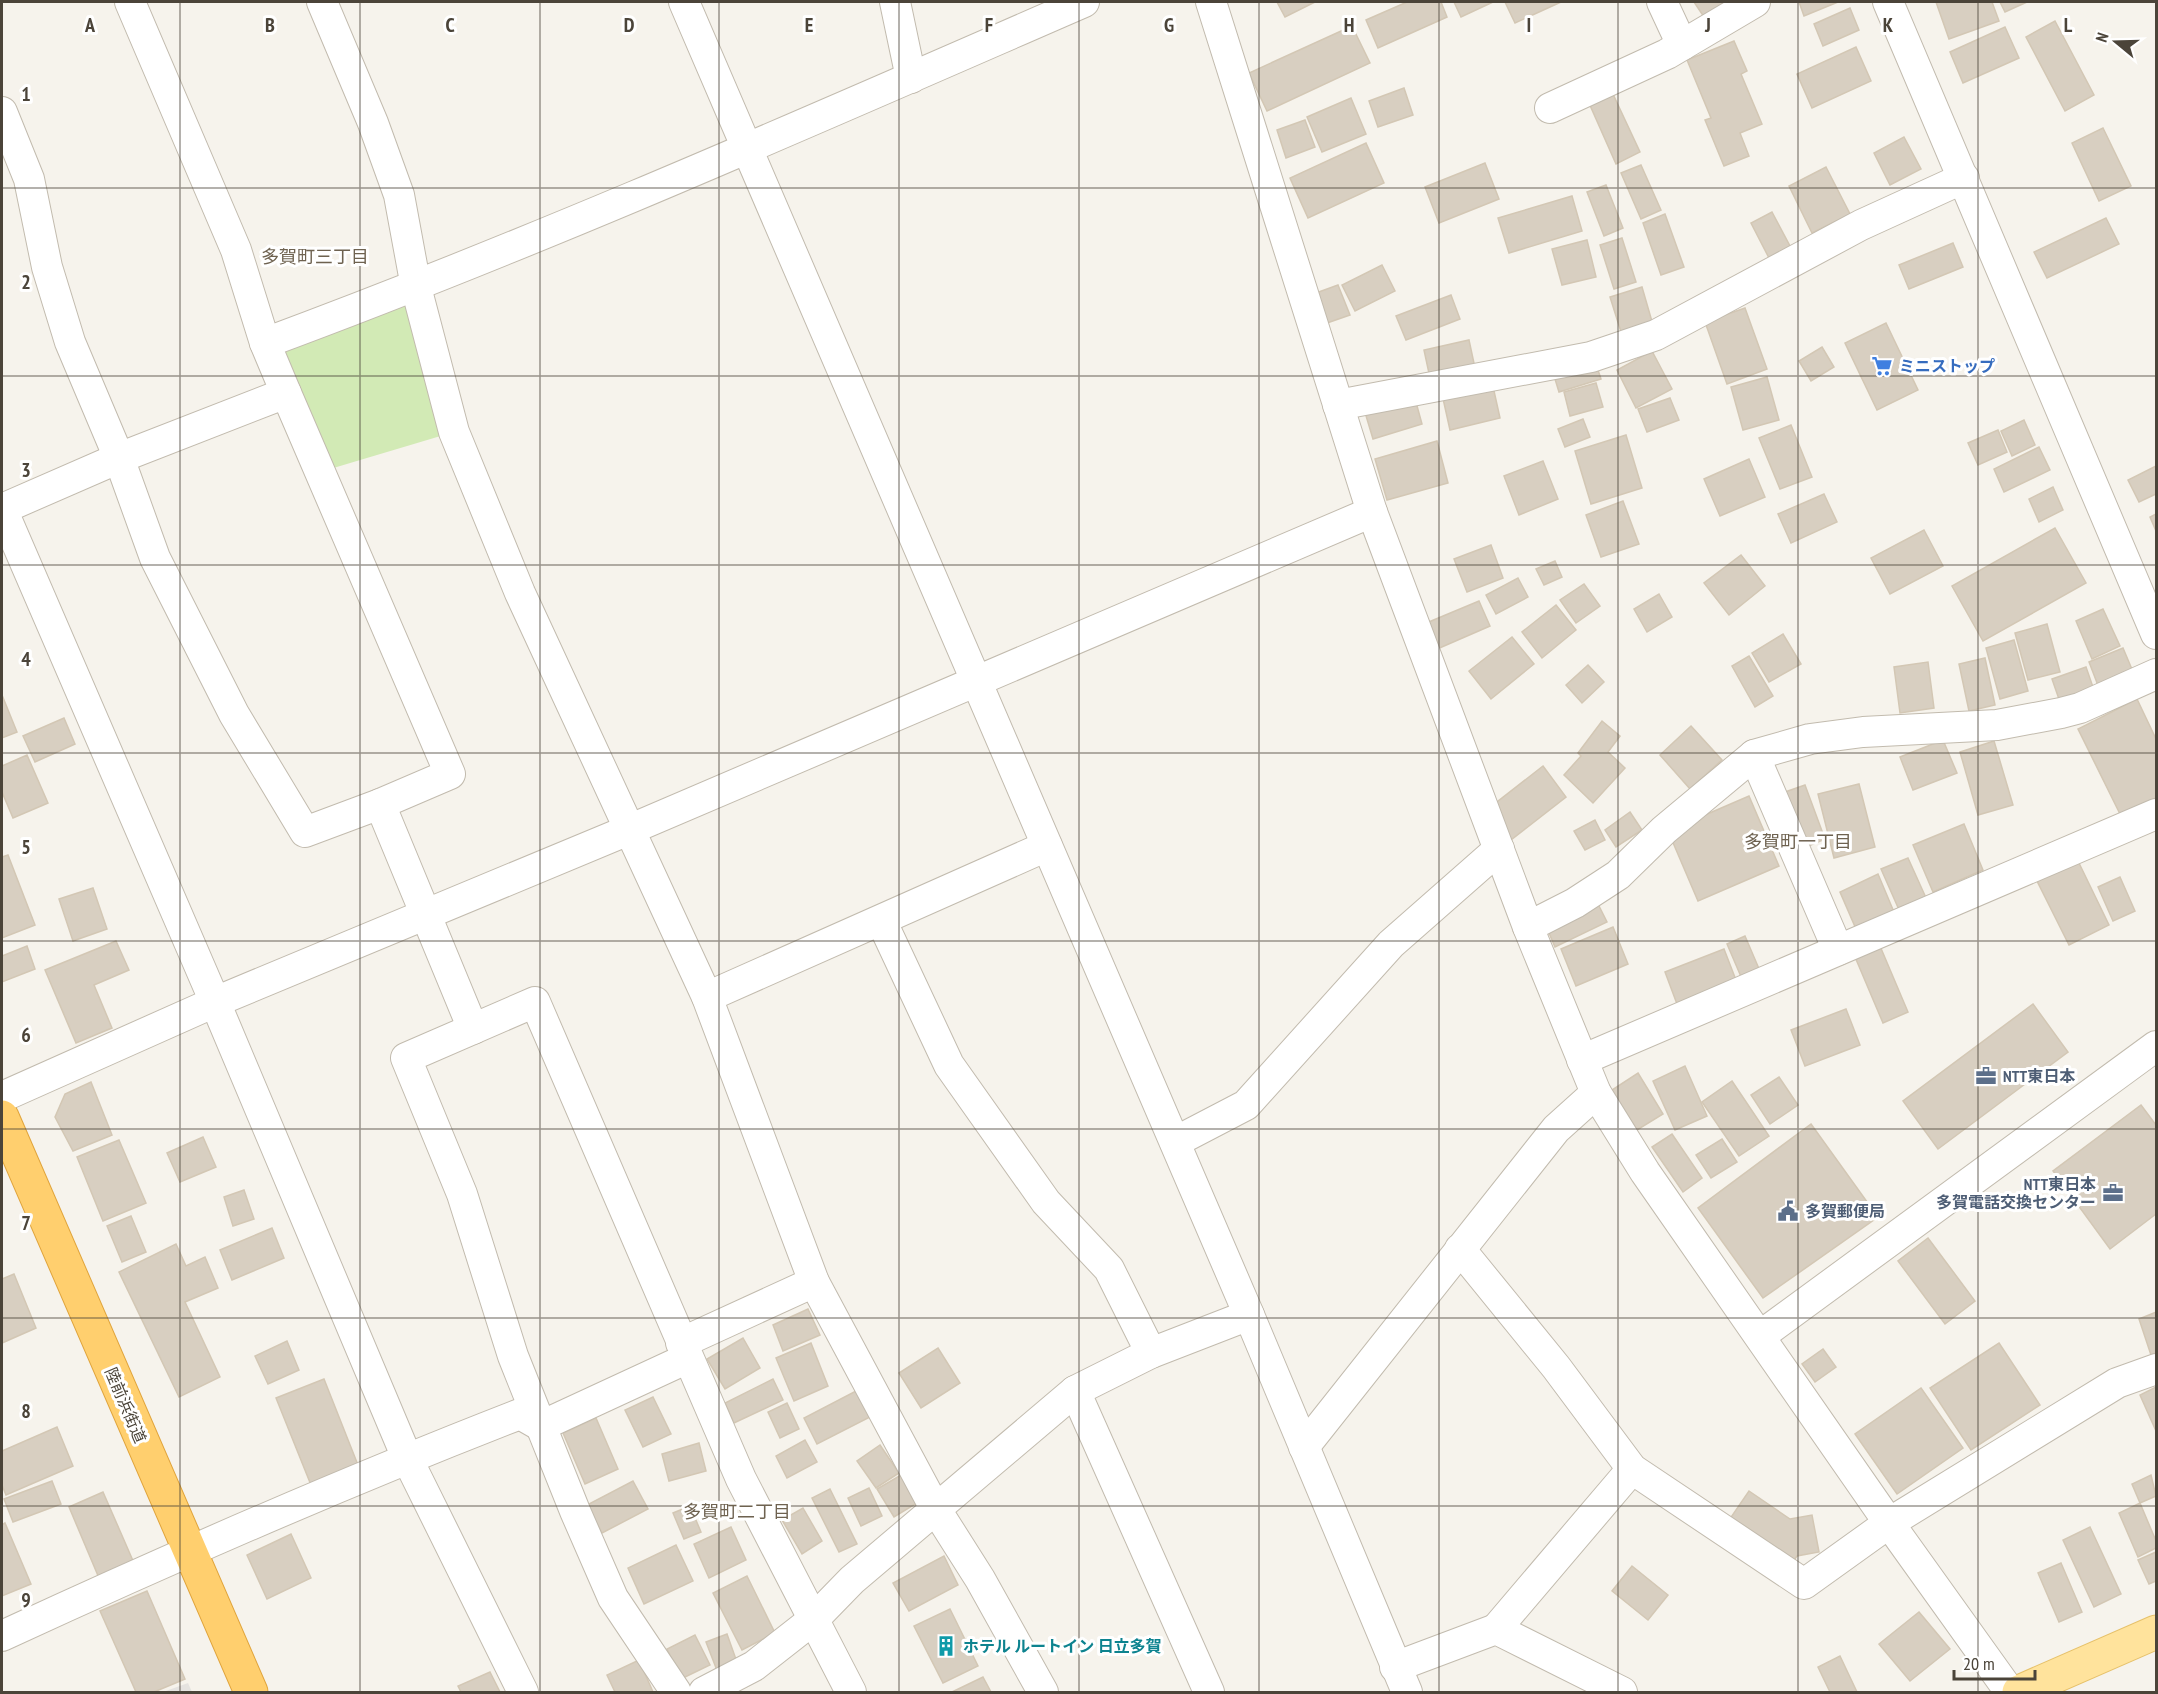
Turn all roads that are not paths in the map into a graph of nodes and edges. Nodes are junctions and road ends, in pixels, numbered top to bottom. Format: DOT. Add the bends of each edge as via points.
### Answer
graph roads {
  1 [pos="130,2"];
  2 [pos="322,2"];
  3 [pos="684,2"];
  4 [pos="895,2"];
  5 [pos="1084,2"];
  6 [pos="1211,2"];
  7 [pos="1662,2"];
  8 [pos="1755,2"];
  9 [pos="1888,2"];
  10 [pos="1682,45"];
  11 [pos="911,78"];
  12 [pos="1550,108"];
  13 [pos="2,112"];
  14 [pos="748,150"];
  15 [pos="1964,178"];
  16 [pos="416,287"];
  17 [pos="266,343"];
  18 [pos="286,393"];
  19 [pos="1338,405"];
  20 [pos="119,458"];
  21 [pos="2,509"];
  22 [pos="1372,512"];
  23 [pos="2157,634"];
  24 [pos="2157,674"];
  25 [pos="975,680"];
  26 [pos="1754,755"];
  27 [pos="380,804"];
  28 [pos="2157,814"];
  29 [pos="631,830"];
  30 [pos="1047,846"];
  31 [pos="1499,849"];
  32 [pos="426,916"];
  33 [pos="882,922"];
  34 [pos="1528,927"];
  35 [pos="1838,950"];
  36 [pos="707,997"];
  37 [pos="215,1002"];
  38 [pos="473,1029"];
  39 [pos="2157,1046"];
  40 [pos="1582,1060"];
  41 [pos="1596,1093"];
  42 [pos="2,1097"];
  43 [pos="2,1117"];
  44 [pos="1175,1142"];
  45 [pos="1460,1250"];
  46 [pos="814,1282"];
  47 [pos="1249,1315"];
  48 [pos="1760,1336"];
  49 [pos="685,1351"];
  50 [pos="1151,1353"];
  51 [pos="2157,1369"];
  52 [pos="1076,1391"];
  53 [pos="541,1426"];
  54 [pos="1304,1447"];
  55 [pos="406,1458"];
  56 [pos="1632,1469"];
  57 [pos="935,1509"];
  58 [pos="1889,1523"];
  59 [pos="188,1550"];
  60 [pos="814,1619"];
  61 [pos="1496,1629"];
  62 [pos="2157,1632"];
  63 [pos="2,1636"];
  64 [pos="1401,1680"];
  65 [pos="251,1692"];
  66 [pos="523,1692"];
  67 [pos="676,1692"];
  68 [pos="704,1692"];
  69 [pos="851,1692"];
  70 [pos="1043,1692"];
  71 [pos="1209,1692"];
  72 [pos="1622,1692"];
  73 [pos="2010,1692"];
  74 [pos="2019,1692"];
  1 -- 17 [label="street" via="236,250"];
  2 -- 16 [label="street" via="399,195"];
  3 -- 14 [label="street"];
  4 -- 11 [label="street"];
  5 -- 11 [label="street"];
  6 -- 19 [label="street"];
  7 -- 10 [label="street"];
  8 -- 10 [label="street"];
  9 -- 15 [label="street"];
  10 -- 12 [label="street"];
  11 -- 14 [label="street"];
  13 -- 20 [label="street" via="29,179 47,267 70,342"];
  14 -- 16 [label="street"];
  14 -- 25 [label="street"];
  15 -- 19 [label="street" via="1861,225 1656,335 1591,357"];
  15 -- 23 [label="street"];
  16 -- 17 [label="street"];
  16 -- 29 [label="street" via="454,432 520,593"];
  17 -- 18 [label="street"];
  18 -- 20 [label="street"];
  18 -- 27 [label="street" via="450,774"];
  19 -- 22 [label="street"];
  20 -- 21 [label="street"];
  20 -- 27 [label="street" via="155,558 234,714 305,832"];
  21 -- 37 [label="street"];
  22 -- 25 [label="street"];
  22 -- 31 [label="street"];
  24 -- 26 [label="street" via="2061,713 1997,725 1863,732 1810,740"];
  25 -- 29 [label="street"];
  25 -- 30 [label="street"];
  26 -- 34 [label="street" via="1664,830 1618,875"];
  26 -- 35 [label="street"];
  27 -- 32 [label="street"];
  28 -- 35 [label="street"];
  29 -- 32 [label="street"];
  29 -- 36 [label="street"];
  30 -- 33 [label="street"];
  30 -- 44 [label="street"];
  31 -- 34 [label="street"];
  31 -- 44 [label="street" via="1391,944 1246,1105"];
  32 -- 37 [label="street"];
  32 -- 38 [label="street"];
  33 -- 36 [label="street"];
  33 -- 50 [label="street" via="949,1065 1046,1202 1109,1269"];
  34 -- 40 [label="street"];
  35 -- 40 [label="street"];
  36 -- 46 [label="street"];
  37 -- 42 [label="street"];
  37 -- 55 [label="street"];
  38 -- 49 [label="street" via="535,1002"];
  38 -- 53 [label="street" via="406,1058 462,1194 513,1356"];
  39 -- 48 [label="street"];
  40 -- 41 [label="street"];
  41 -- 45 [label="street" via="1556,1129"];
  41 -- 48 [label="street" via="1645,1172"];
  43 -- 59 [label="highway, 陸前浜街道"];
  44 -- 47 [label="street"];
  45 -- 54 [label="street"];
  45 -- 56 [label="street" via="1556,1367"];
  46 -- 49 [label="street"];
  46 -- 57 [label="street"];
  47 -- 50 [label="street"];
  47 -- 54 [label="street"];
  48 -- 58 [label="street"];
  49 -- 53 [label="street"];
  49 -- 60 [label="street" via="741,1479"];
  50 -- 52 [label="street"];
  51 -- 58 [label="street" via="2117,1383"];
  52 -- 57 [label="street"];
  52 -- 71 [label="street"];
  53 -- 55 [label="street" via="520,1414"];
  53 -- 67 [label="street" via="613,1598"];
  54 -- 64 [label="street"];
  55 -- 59 [label="street"];
  55 -- 66 [label="street"];
  56 -- 58 [label="street" via="1804,1584"];
  56 -- 61 [label="street"];
  57 -- 60 [label="street" via="852,1580"];
  57 -- 70 [label="street" via="980,1579"];
  58 -- 73 [label="street"];
  59 -- 63 [label="street"];
  59 -- 65 [label="highway, 陸前浜街道"];
  60 -- 68 [label="street" via="754,1666"];
  60 -- 69 [label="street"];
  61 -- 64 [label="street"];
  61 -- 72 [label="street"];
  62 -- 74 [label="main road"];
}
